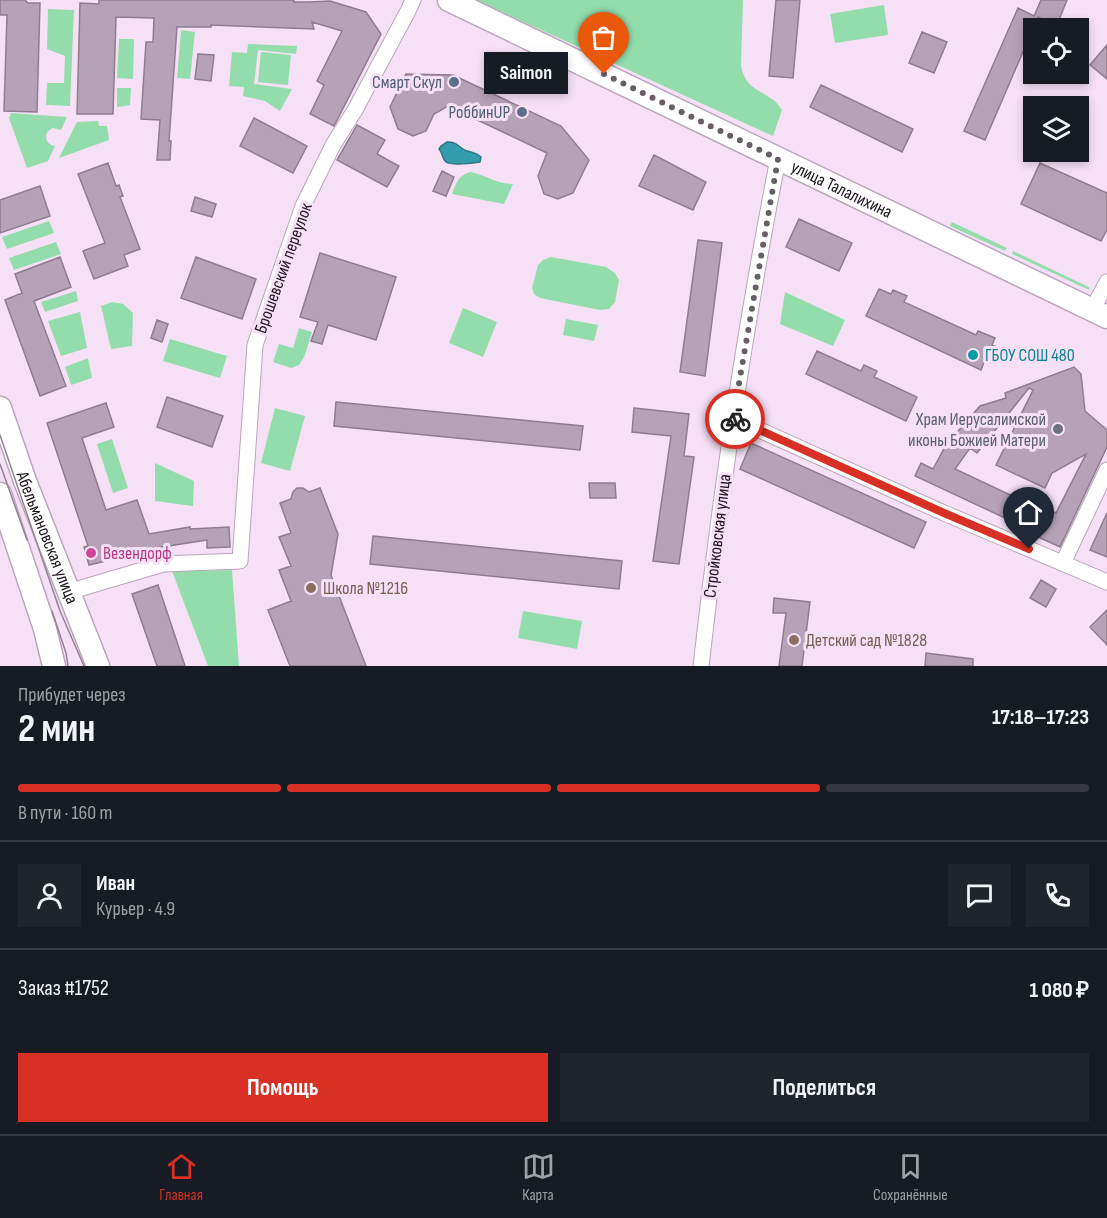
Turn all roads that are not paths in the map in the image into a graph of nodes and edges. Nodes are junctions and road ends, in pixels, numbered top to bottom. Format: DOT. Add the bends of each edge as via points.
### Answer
graph roads {
  1 [pos="413,0"];
  2 [pos="455,2"];
  3 [pos="778,159"];
  4 [pos="1107,282"];
  5 [pos="1100,313"];
  6 [pos="0,408"];
  7 [pos="733,418"];
  8 [pos="1107,470"];
  9 [pos="25,481"];
  10 [pos="0,493"];
  11 [pos="1063,563"];
  12 [pos="1107,582"];
  13 [pos="68,592"];
  14 [pos="54,666"];
  15 [pos="98,666"];
  16 [pos="701,666"];
  1 -- 13 [label="street, Брошевский переулок" via="303,206 255,345 240,561 163,564"];
  2 -- 3 [label="street, улица Талалихина"];
  3 -- 5 [label="street, улица Талалихина"];
  3 -- 7 [label="street, Стройковская улица"];
  4 -- 5 [label="street"];
  6 -- 9 [label="street, Абельмановская улица"];
  7 -- 11 [label="street"];
  7 -- 16 [label="street, Стройковская улица"];
  8 -- 11 [label="street"];
  9 -- 10 [label="street" via="18,498 5,498"];
  9 -- 13 [label="street, Абельмановская улица"];
  10 -- 14 [label="street, Абельмановская улица"];
  11 -- 12 [label="street"];
  13 -- 15 [label="street, Абельмановская улица"];
}
